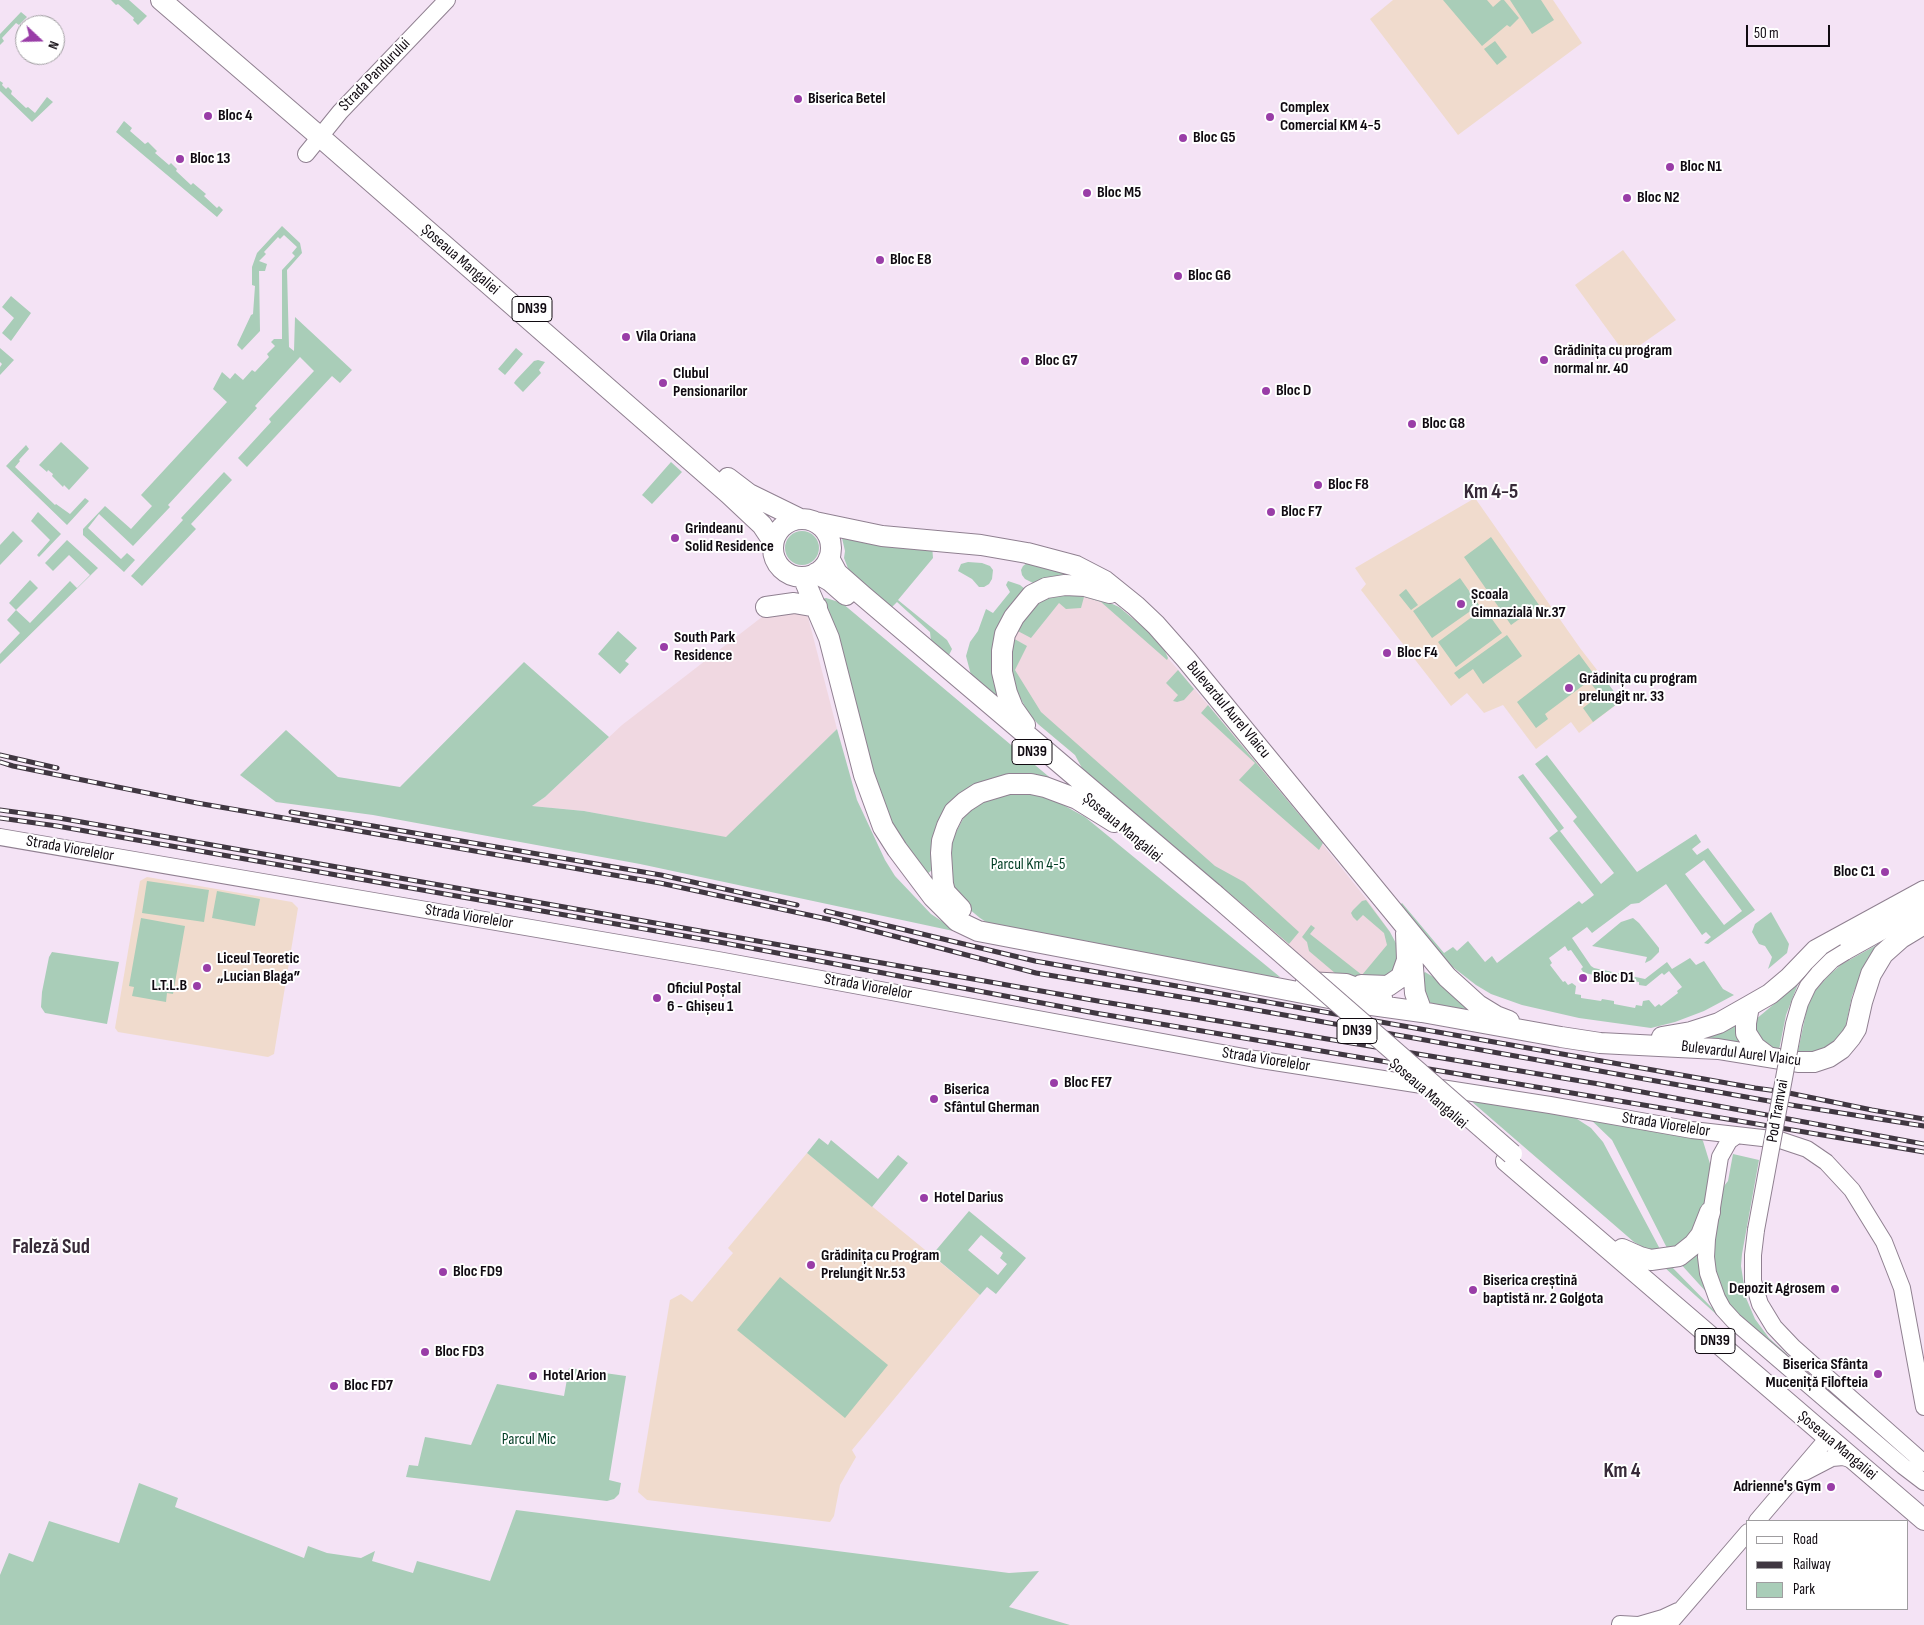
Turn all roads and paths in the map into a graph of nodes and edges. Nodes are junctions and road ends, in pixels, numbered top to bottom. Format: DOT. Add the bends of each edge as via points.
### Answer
graph roads {
  1 [pos="161,0"];
  2 [pos="175,0"];
  3 [pos="447,0"];
  4 [pos="322,133"];
  5 [pos="306,154"];
  6 [pos="807,521"];
  7 [pos="773,547"];
  8 [pos="829,558"];
  9 [pos="809,575"];
  10 [pos="1136,606"];
  11 [pos="766,607"];
  12 [pos="817,607"];
  13 [pos="1039,745"];
  14 [pos="1118,824"];
  15 [pos="0,837"];
  16 [pos="920,881"];
  17 [pos="1924,891"];
  18 [pos="945,892"];
  19 [pos="1211,898"];
  20 [pos="1924,908"];
  21 [pos="1396,914"];
  22 [pos="1924,924"];
  23 [pos="1406,933"];
  24 [pos="999,936"];
  25 [pos="1233,979"];
  26 [pos="1346,984"];
  27 [pos="1749,1006"];
  28 [pos="1422,1012"];
  29 [pos="1475,1013"];
  30 [pos="1600,1042"];
  31 [pos="1767,1056"];
  32 [pos="1692,1130"];
  33 [pos="1736,1136"];
  34 [pos="1509,1157"];
  35 [pos="1718,1169"];
  36 [pos="1710,1212"];
  37 [pos="1622,1249"];
  38 [pos="1924,1406"];
  39 [pos="1828,1439"];
  40 [pos="1853,1460"];
  41 [pos="1924,1463"];
  42 [pos="1796,1476"];
  43 [pos="1924,1482"];
  44 [pos="1924,1505"];
  45 [pos="1758,1520"];
  46 [pos="1924,1520"];
  47 [pos="1746,1534"];
  48 [pos="1682,1609"];
  49 [pos="1620,1624"];
  50 [pos="1639,1625"];
  51 [pos="1668,1625"];
  52 [pos="1678,1625"];
  1 -- 4 [label="main road, Șoseaua Mangaliei / DN39"];
  2 -- 4 [label="main road, Șoseaua Mangaliei / DN39"];
  3 -- 4 [label="street, Strada Pandurului"];
  4 -- 5 [label="street, Strada Pandurului"];
  4 -- 6 [label="main road, Șoseaua Mangaliei / DN39" via="739,488"];
  4 -- 7 [label="main road, Șoseaua Mangaliei / DN39" via="729,494 762,525"];
  6 -- 7 [label="main road" via="784,525"];
  6 -- 8 [label="main road, DN39" via="827,534"];
  6 -- 10 [label="main road, Bulevardul Aurel Vlaicu" via="882,536 981,545 1051,558 1105,581"];
  7 -- 9 [label="main road, DN39" via="779,566 791,575"];
  8 -- 9 [label="main road" via="826,564"];
  8 -- 13 [label="main road, Șoseaua Mangaliei / DN39" via="837,573"];
  9 -- 12 [label="main road"];
  9 -- 14 [label="main road, Șoseaua Mangaliei / DN39" via="830,582"];
  10 -- 13 [label="main road" via="1104,590 1065,585 1037,591 1021,606 1004,634 1002,672 1013,708"];
  10 -- 21 [label="main road, Bulevardul Aurel Vlaicu" via="1186,659"];
  11 -- 12 [label="main road" via="794,603"];
  12 -- 16 [label="main road" via="833,651 870,795 890,839"];
  13 -- 19 [label="main road, Șoseaua Mangaliei"];
  14 -- 18 [label="main road" via="1077,799 1045,787 1009,784 979,793 954,812 947,826 941,853"];
  14 -- 19 [label="main road, Șoseaua Mangaliei / DN39"];
  15 -- 32 [label="street, Strada Viorelelor" via="708,958 1246,1058"];
  16 -- 18 [label="main road" via="931,889"];
  16 -- 24 [label="main road" via="957,921 971,929"];
  17 -- 27 [label="main road, Bulevardul Aurel Vlaicu" via="1816,950 1782,983"];
  18 -- 24 [label="main road" via="965,913"];
  19 -- 34 [label="main road, Șoseaua Mangaliei / DN39"];
  20 -- 41 [label="street, Pod Tramvai, bridge" via="1832,960 1808,986 1794,1024 1753,1255 1753,1281 1760,1304 1774,1327"];
  21 -- 23 [label="main road"];
  21 -- 29 [label="main road, Bulevardul Aurel Vlaicu"];
  22 -- 31 [label="main road, Bulevardul Aurel Vlaicu" via="1901,938 1876,964 1866,987 1856,1029 1841,1049 1829,1058 1814,1062"];
  23 -- 26 [label="main road" via="1405,968 1395,982 1381,986"];
  23 -- 28 [label="main road"];
  24 -- 25 [label="main road"];
  25 -- 26 [label="main road"];
  25 -- 28 [label="main road" via="1350,1002"];
  26 -- 28 [label="main road"];
  27 -- 30 [label="main road, Bulevardul Aurel Vlaicu" via="1719,1023 1691,1032"];
  27 -- 31 [label="main road" via="1746,1033 1755,1047"];
  28 -- 29 [label="main road, Bulevardul Aurel Vlaicu"];
  29 -- 30 [label="main road, Bulevardul Aurel Vlaicu" via="1561,1037"];
  30 -- 31 [label="main road, Bulevardul Aurel Vlaicu" via="1692,1047"];
  32 -- 33 [label="street, Strada Viorelelor"];
  32 -- 35 [label="street" via="1710,1142"];
  33 -- 35 [label="street" via="1724,1149"];
  33 -- 38 [label="street, Strada Viorelelor" via="1780,1140 1807,1149 1826,1162 1852,1190 1884,1242 1902,1288"];
  34 -- 37 [label="main road, Șoseaua Mangaliei"];
  34 -- 39 [label="main road, Șoseaua Mangaliei / DN39"];
  35 -- 36 [label="street"];
  36 -- 37 [label="main road" via="1701,1235 1679,1256 1651,1260"];
  36 -- 43 [label="street" via="1706,1257 1713,1290 1723,1309"];
  37 -- 44 [label="main road, Șoseaua Mangaliei"];
  39 -- 40 [label="main road, Șoseaua Mangaliei / DN39"];
  39 -- 42 [label="street"];
  40 -- 42 [label="street" via="1832,1458"];
  40 -- 46 [label="main road, Șoseaua Mangaliei / DN39"];
  42 -- 45 [label="street"];
  47 -- 48 [label="street"];
  48 -- 50 [label="street"];
  48 -- 51 [label="street"];
  48 -- 52 [label="street"];
  49 -- 50 [label="street"];
}
